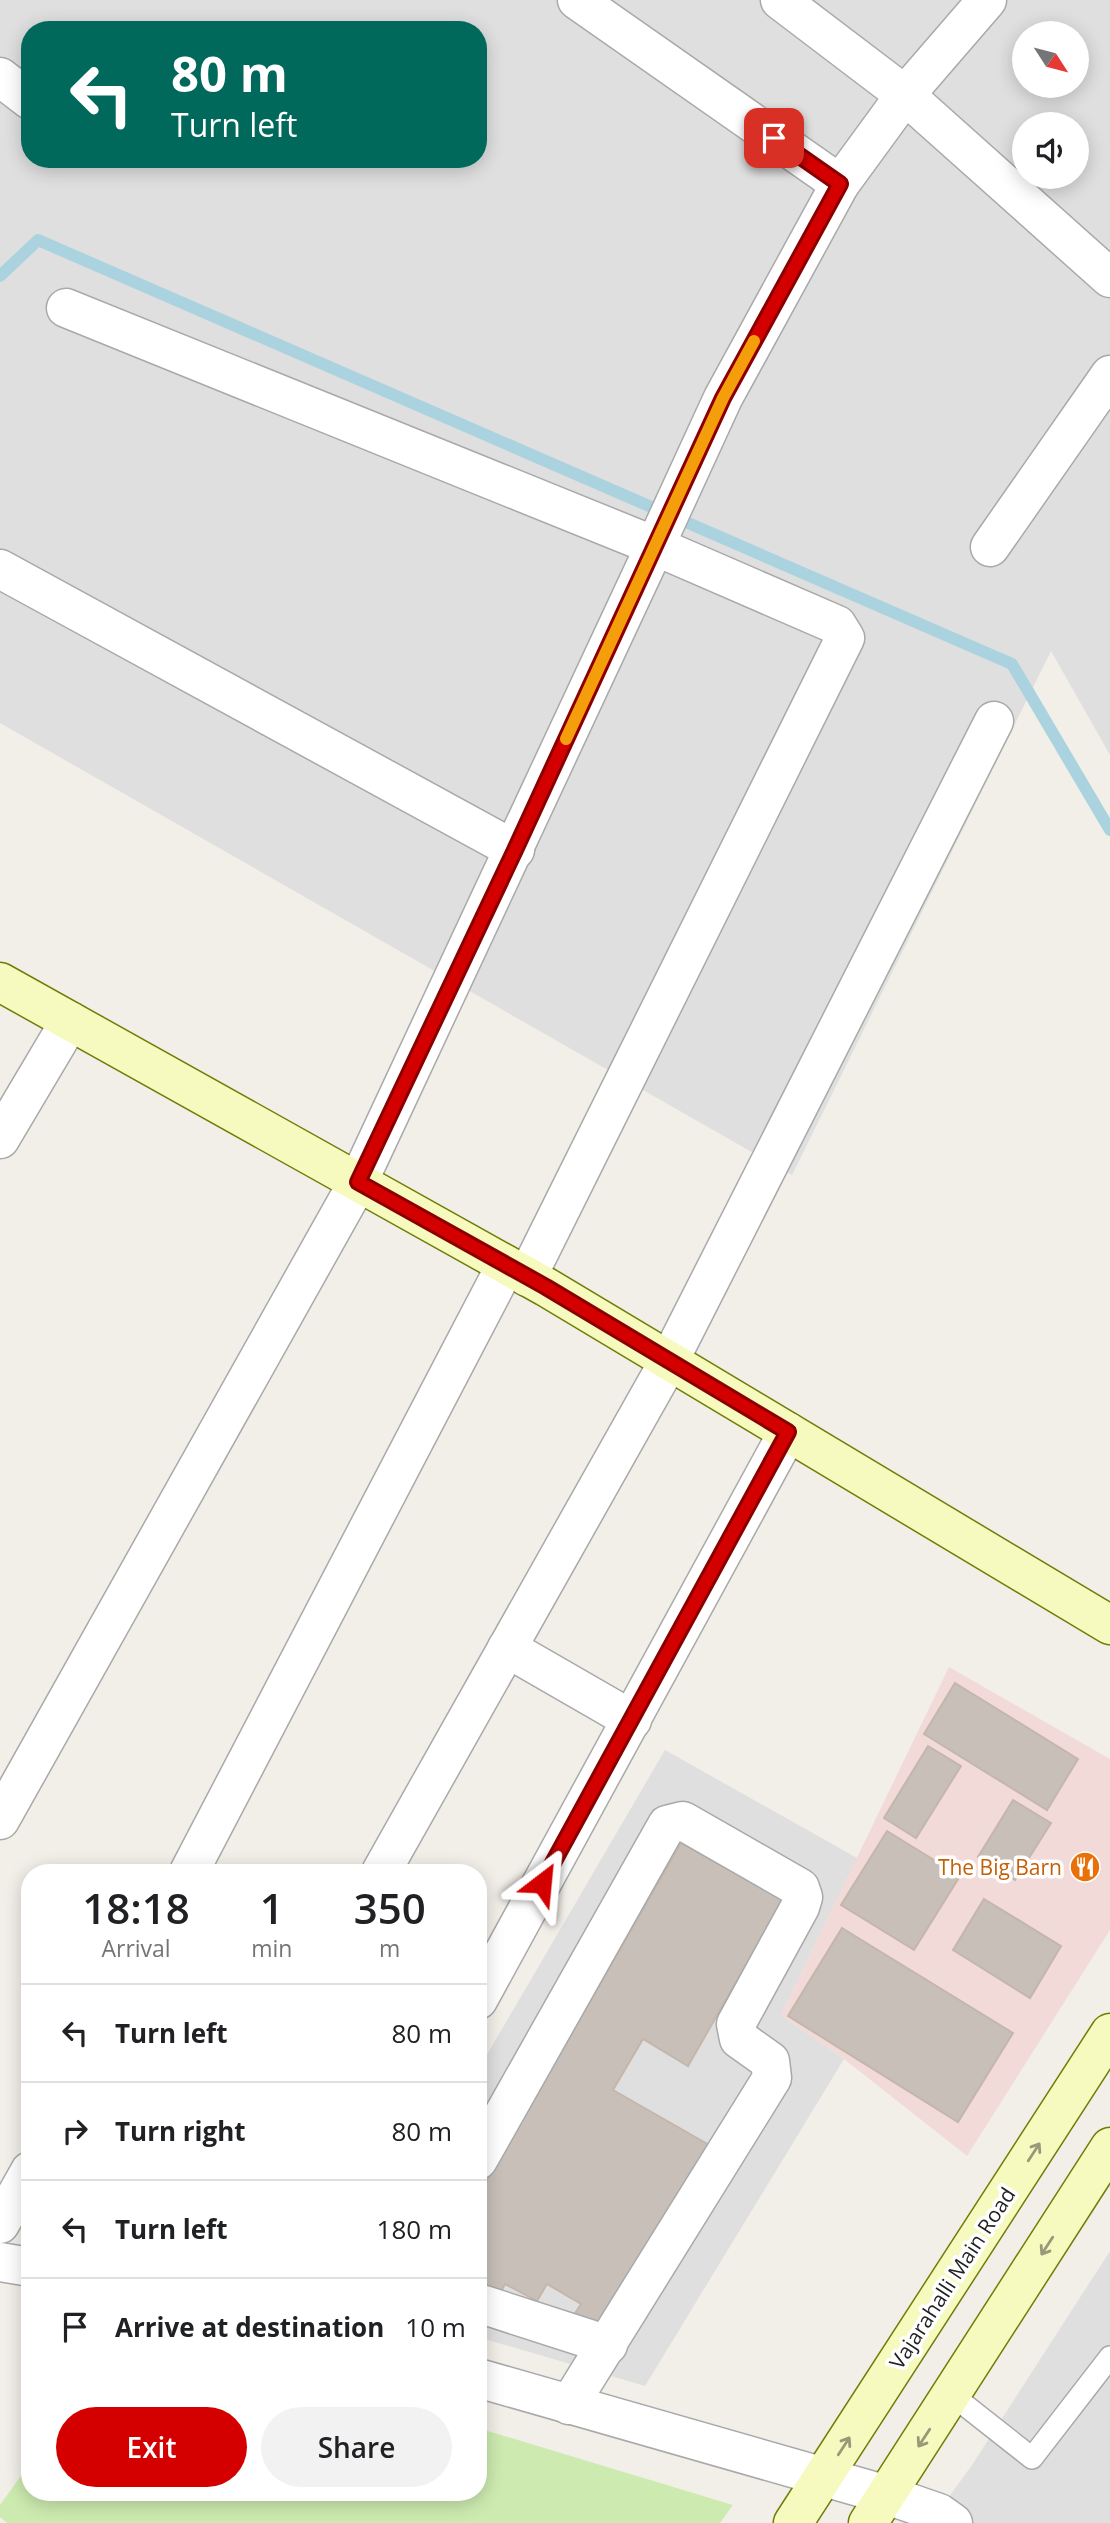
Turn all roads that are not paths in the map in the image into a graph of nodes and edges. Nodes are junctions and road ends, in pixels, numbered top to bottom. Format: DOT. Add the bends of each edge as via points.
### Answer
graph roads {
  1 [pos="578,0"];
  2 [pos="780,0"];
  3 [pos="987,0"];
  4 [pos="0,77"];
  5 [pos="21,93"];
  6 [pos="905,95"];
  7 [pos="840,184"];
  8 [pos="1110,278"];
  9 [pos="66,308"];
  10 [pos="1110,375"];
  11 [pos="655,546"];
  12 [pos="990,547"];
  13 [pos="0,569"];
  14 [pos="994,721"];
  15 [pos="515,850"];
  16 [pos="0,982"];
  17 [pos="70,1021"];
  18 [pos="0,1139"];
  19 [pos="358,1182"];
  20 [pos="517,1271"];
  21 [pos="668,1361"];
  22 [pos="788,1432"];
  23 [pos="1110,1625"];
  24 [pos="507,1648"];
  25 [pos="632,1720"];
  26 [pos="0,1820"];
  27 [pos="194,1864"];
  28 [pos="386,1864"];
  29 [pos="487,1984"];
  30 [pos="1110,2033"];
  31 [pos="487,2144"];
  32 [pos="1110,2147"];
  33 [pos="21,2187"];
  34 [pos="0,2224"];
  35 [pos="0,2262"];
  36 [pos="21,2266"];
  37 [pos="487,2306"];
  38 [pos="608,2345"];
  39 [pos="1110,2357"];
  40 [pos="487,2381"];
  41 [pos="952,2395"];
  42 [pos="569,2405"];
  43 [pos="822,2479"];
  44 [pos="878,2509"];
  45 [pos="793,2523"];
  46 [pos="953,2523"];
  1 -- 7 [label="street"];
  2 -- 6 [label="street"];
  3 -- 6 [label="street"];
  4 -- 5 [label="street"];
  6 -- 7 [label="street"];
  6 -- 8 [label="street"];
  7 -- 11 [label="street" via="723,398"];
  9 -- 11 [label="street"];
  10 -- 12 [label="street"];
  11 -- 15 [label="street"];
  11 -- 20 [label="street" via="837,625 845,638"];
  13 -- 15 [label="street"];
  14 -- 21 [label="street"];
  15 -- 19 [label="street"];
  16 -- 17 [label="street"];
  17 -- 18 [label="street"];
  17 -- 19 [label="street"];
  19 -- 20 [label="street"];
  19 -- 26 [label="street"];
  20 -- 21 [label="street"];
  20 -- 27 [label="street"];
  21 -- 22 [label="street"];
  21 -- 24 [label="street"];
  22 -- 23 [label="street"];
  22 -- 25 [label="street"];
  24 -- 25 [label="street"];
  24 -- 28 [label="street"];
  25 -- 29 [label="street"];
  43 -- 30 [label="street, Vajarahalli Main Road, one-way"];
  31 -- 38 [label="street" via="667,1825 683,1821 800,1888 800,1907 736,2024 738,2039 769,2062 772,2078"];
  32 -- 41 [label="street, one-way"];
  33 -- 34 [label="street"];
  35 -- 36 [label="street"];
  37 -- 38 [label="street"];
  38 -- 42 [label="street"];
  39 -- 41 [label="lane" via="1032,2458"];
  40 -- 42 [label="street"];
  41 -- 44 [label="street, one-way"];
  42 -- 43 [label="street"];
  43 -- 44 [label="street"];
  43 -- 45 [label="street, Vajarahalli Main Road"];
  44 -- 46 [label="street" via="939,2513"];
}
